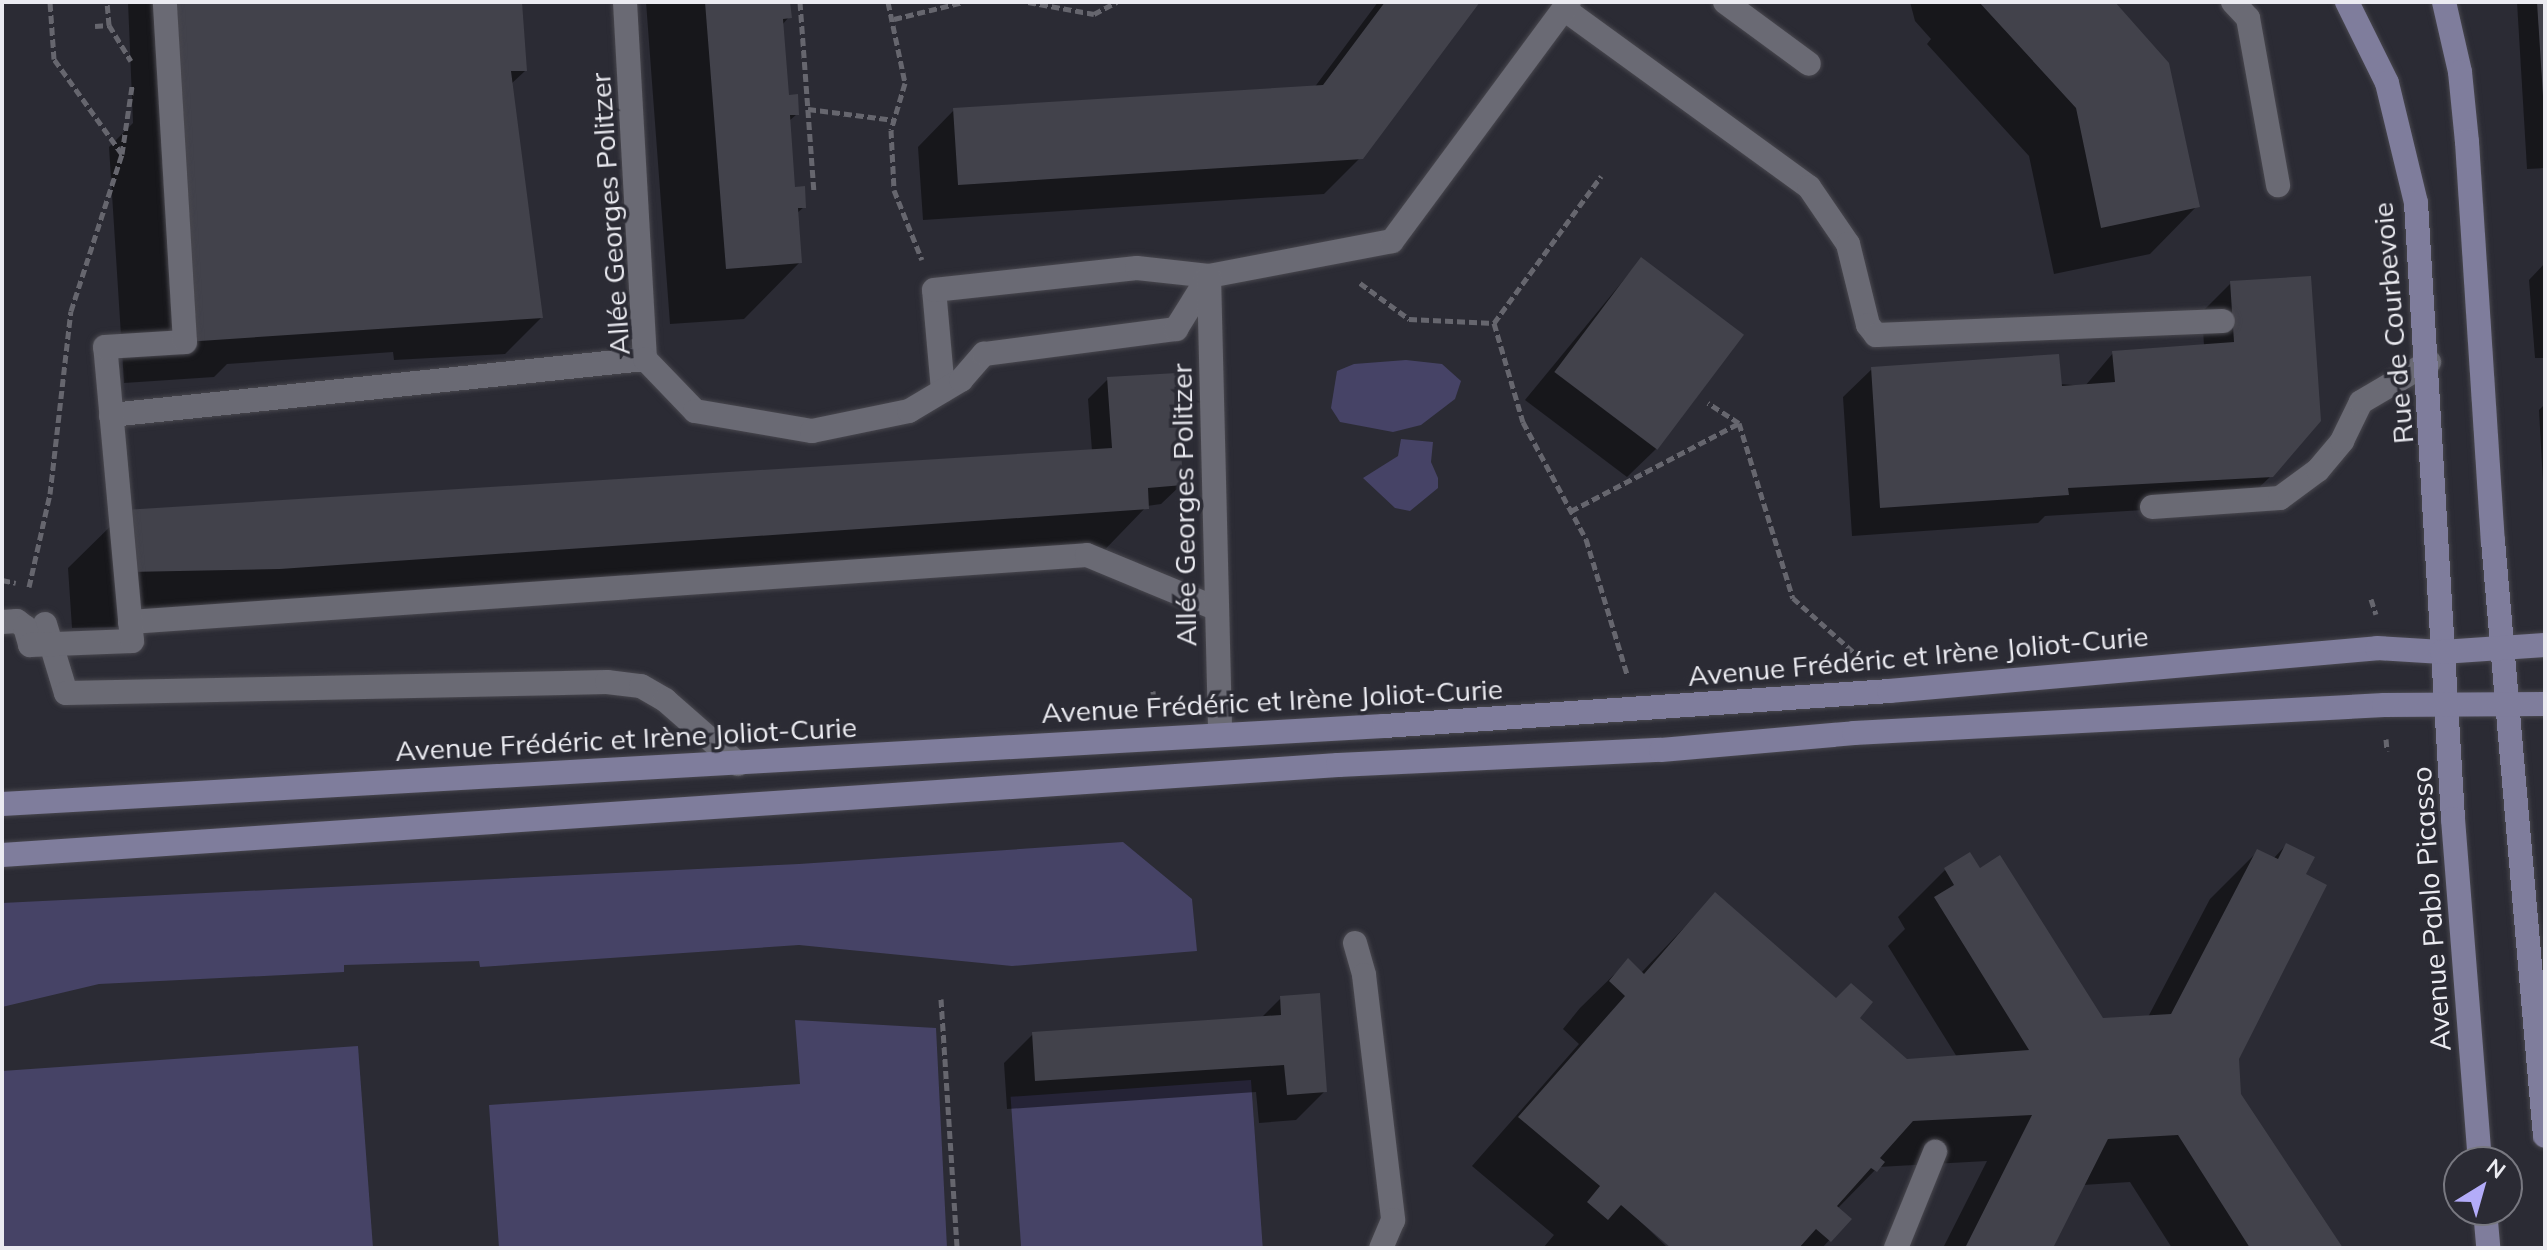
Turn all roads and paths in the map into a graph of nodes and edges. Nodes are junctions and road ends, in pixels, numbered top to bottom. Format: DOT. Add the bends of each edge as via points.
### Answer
graph roads {
  1 [pos="50,2"];
  2 [pos="107,2"];
  3 [pos="165,2"];
  4 [pos="625,2"];
  5 [pos="800,2"];
  6 [pos="888,2"];
  7 [pos="963,2"];
  8 [pos="1028,2"];
  9 [pos="1117,2"];
  10 [pos="1725,2"];
  11 [pos="2233,2"];
  12 [pos="2347,2"];
  13 [pos="2444,2"];
  14 [pos="1567,6"];
  15 [pos="894,19"];
  16 [pos="95,26"];
  17 [pos="1809,64"];
  18 [pos="808,109"];
  19 [pos="894,120"];
  20 [pos="1601,176"];
  21 [pos="2278,185"];
  22 [pos="814,191"];
  23 [pos="1320,254"];
  24 [pos="1209,276"];
  25 [pos="934,290"];
  26 [pos="2223,321"];
  27 [pos="1494,323"];
  28 [pos="645,359"];
  29 [pos="2429,362"];
  30 [pos="943,390"];
  31 [pos="1708,403"];
  32 [pos="111,415"];
  33 [pos="1739,423"];
  34 [pos="2152,507"];
  35 [pos="1571,511"];
  36 [pos="29,587"];
  37 [pos="2371,599"];
  38 [pos="1215,608"];
  39 [pos="2377,618"];
  40 [pos="2,622"];
  41 [pos="130,622"];
  42 [pos="45,624"];
  43 [pos="2545,645"];
  44 [pos="2505,648"];
  45 [pos="2442,652"];
  46 [pos="1889,691"];
  47 [pos="2509,703"];
  48 [pos="2545,704"];
  49 [pos="2445,705"];
  50 [pos="1638,709"];
  51 [pos="1220,734"];
  52 [pos="738,764"];
  53 [pos="2,804"];
  54 [pos="2,855"];
  55 [pos="1355,943"];
  56 [pos="941,999"];
  57 [pos="2545,1136"];
  58 [pos="2479,1146"];
  59 [pos="1935,1152"];
  60 [pos="2486,1226"];
  61 [pos="957,1248"];
  62 [pos="1381,1248"];
  63 [pos="1896,1248"];
  64 [pos="2488,1248"];
  1 -- 36 [label="path" via="54,59 122,154 71,311 50,494"];
  2 -- 16 [label="path" via="109,25"];
  3 -- 32 [label="street" via="185,342 105,347"];
  4 -- 28 [label="street, Allée Georges Politzer"];
  5 -- 18 [label="path"];
  6 -- 15 [label="path"];
  7 -- 15 [label="path"];
  8 -- 9 [label="path" via="1094,14"];
  10 -- 17 [label="street"];
  11 -- 21 [label="street" via="2248,18"];
  12 -- 29 [label="main road, Rue de Courbevoie" via="2387,83 2403,138 2416,203"];
  13 -- 44 [label="main road" via="2460,72 2467,142"];
  14 -- 23 [label="street" via="1392,241"];
  14 -- 26 [label="street" via="1809,187 1848,244 1868,325 1876,335"];
  15 -- 19 [label="path" via="905,83"];
  18 -- 19 [label="path"];
  18 -- 22 [label="path"];
  19 -- 25 [label="path" via="894,190"];
  20 -- 27 [label="path"];
  23 -- 24 [label="street"];
  23 -- 27 [label="path" via="1409,319"];
  24 -- 25 [label="street" via="1137,268"];
  24 -- 30 [label="street, Allée Georges Politzer" via="1176,329 984,354 961,380"];
  24 -- 38 [label="street, Allée Georges Politzer"];
  25 -- 30 [label="street"];
  27 -- 35 [label="path" via="1523,422"];
  28 -- 30 [label="street, Allée Georges Politzer" via="695,411 812,431 909,411"];
  28 -- 32 [label="street"];
  29 -- 34 [label="street" via="2361,402 2326,461 2280,498"];
  29 -- 45 [label="main road, Rue de Courbevoie"];
  31 -- 33 [label="path"];
  32 -- 41 [label="street"];
  33 -- 35 [label="path"];
  33 -- 46 [label="path" via="1793,598"];
  35 -- 50 [label="path" via="1586,539"];
  37 -- 39 [label="path"];
  38 -- 41 [label="street" via="1087,555"];
  38 -- 51 [label="street, Allée Georges Politzer"];
  40 -- 41 [label="street" via="17,621 25,627 30,645 132,641"];
  42 -- 52 [label="street" via="66,693 607,682 641,686 665,700"];
  43 -- 44 [label="main road, Avenue Frédéric et Irène Joliot-Curie"];
  44 -- 45 [label="main road, Avenue Frédéric et Irène Joliot-Curie"];
  44 -- 47 [label="main road"];
  45 -- 46 [label="main road, Avenue Frédéric et Irène Joliot-Curie" via="2377,648"];
  45 -- 49 [label="main road, Avenue Pablo Picasso"];
  46 -- 50 [label="main road, Avenue Frédéric et Irène Joliot-Curie"];
  47 -- 48 [label="main road"];
  47 -- 49 [label="main road"];
  47 -- 57 [label="main road"];
  49 -- 54 [label="main road" via="1854,733 1661,750 1338,765"];
  49 -- 58 [label="main road, Avenue Pablo Picasso"];
  50 -- 51 [label="main road, Avenue Frédéric et Irène Joliot-Curie"];
  51 -- 52 [label="main road, Avenue Frédéric et Irène Joliot-Curie"];
  52 -- 53 [label="main road, Avenue Frédéric et Irène Joliot-Curie"];
  55 -- 62 [label="street" via="1364,975 1393,1220"];
  56 -- 61 [label="path"];
  59 -- 63 [label="street"];
  60 -- 64 [label="main road"];
}
